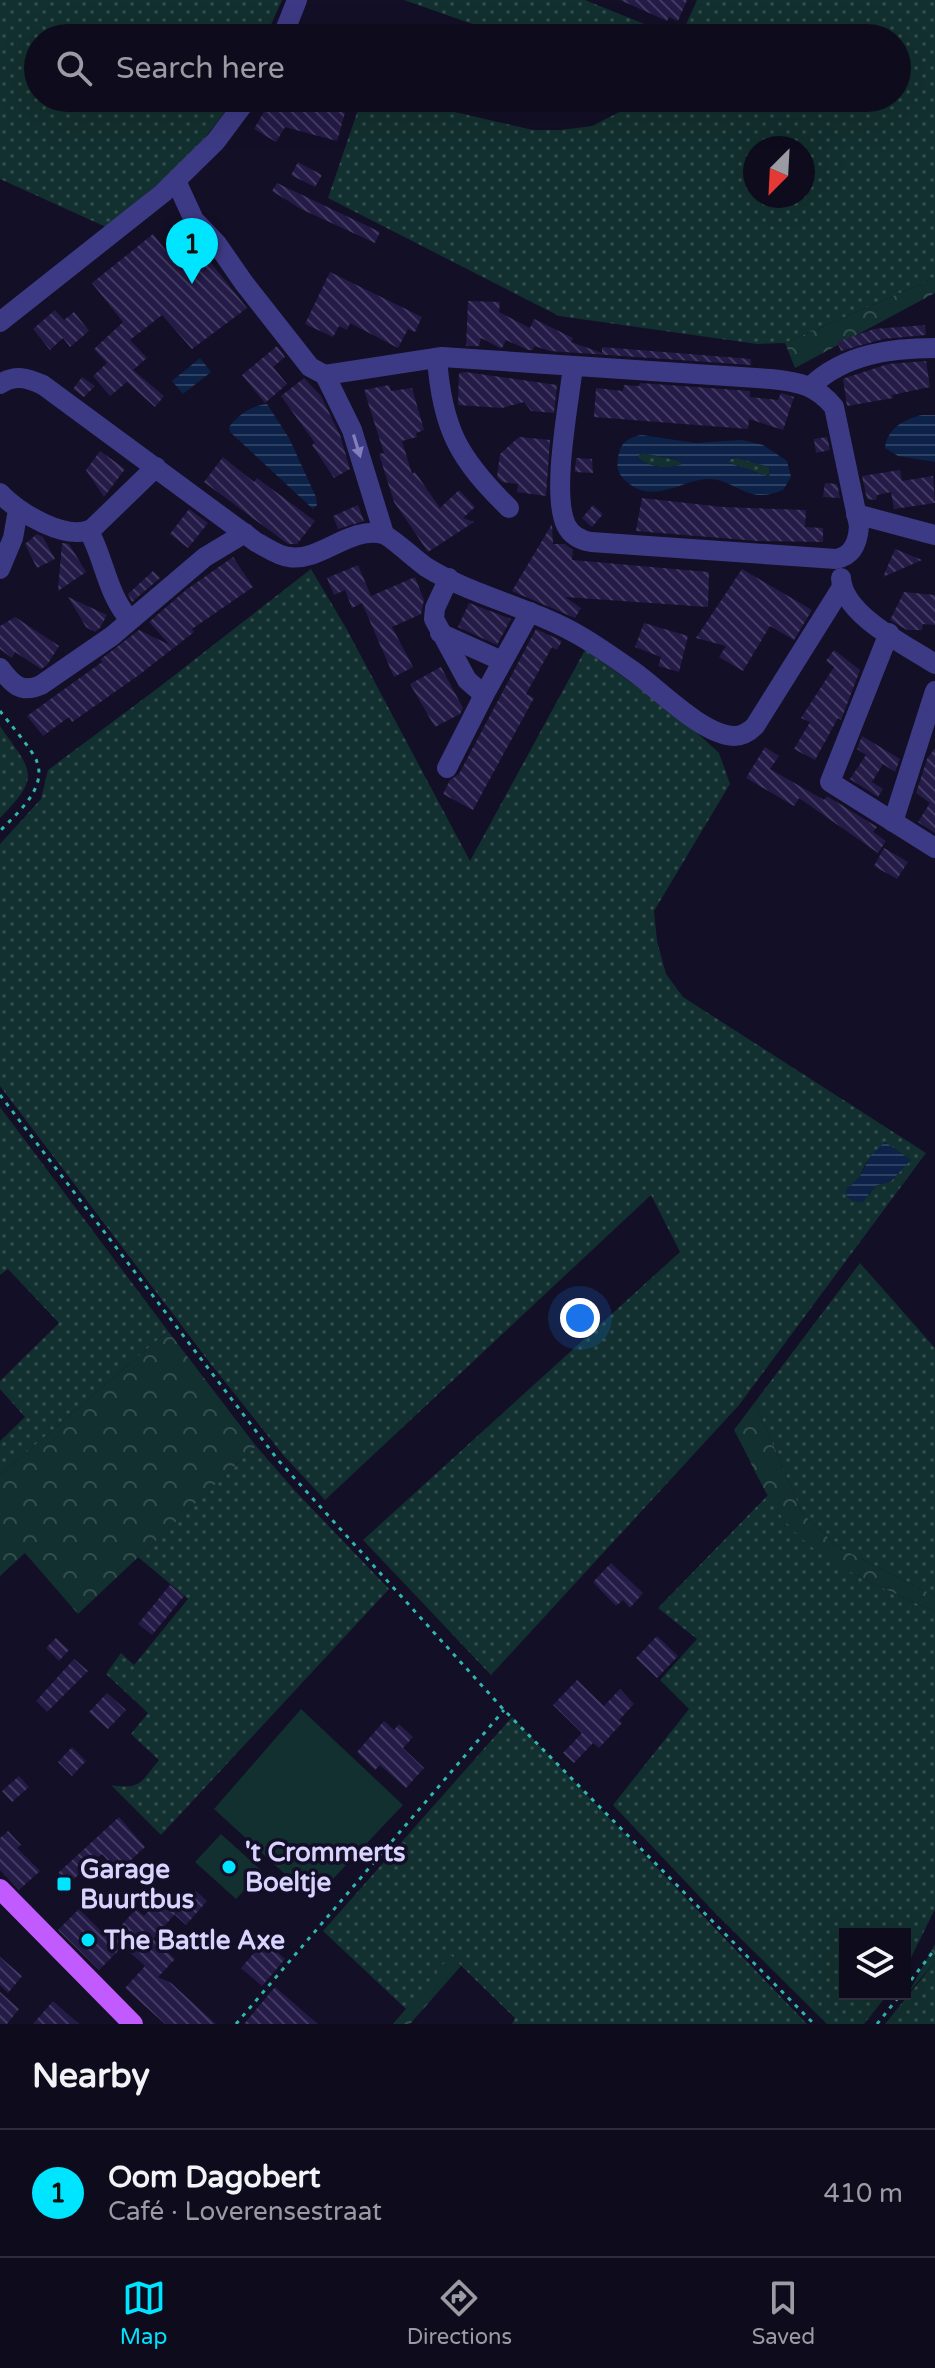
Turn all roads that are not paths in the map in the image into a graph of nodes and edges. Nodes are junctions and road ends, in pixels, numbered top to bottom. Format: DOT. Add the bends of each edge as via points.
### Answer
graph roads {
  1 [pos="297,0"];
  2 [pos="288,24"];
  3 [pos="238,112"];
  4 [pos="176,181"];
  5 [pos="151,202"];
  6 [pos="186,217"];
  7 [pos="0,322"];
  8 [pos="935,348"];
  9 [pos="437,358"];
  10 [pos="573,366"];
  11 [pos="325,375"];
  12 [pos="0,384"];
  13 [pos="811,386"];
  14 [pos="156,467"];
  15 [pos="0,493"];
  16 [pos="509,508"];
  17 [pos="18,510"];
  18 [pos="856,514"];
  19 [pos="89,531"];
  20 [pos="245,533"];
  21 [pos="384,534"];
  22 [pos="935,535"];
  23 [pos="843,558"];
  24 [pos="0,569"];
  25 [pos="449,578"];
  26 [pos="842,587"];
  27 [pos="530,612"];
  28 [pos="130,620"];
  29 [pos="440,632"];
  30 [pos="889,633"];
  31 [pos="502,661"];
  32 [pos="935,664"];
  33 [pos="0,668"];
  34 [pos="935,691"];
  35 [pos="484,695"];
  36 [pos="447,768"];
  37 [pos="893,822"];
  38 [pos="935,848"];
  39 [pos="3,1900"];
  40 [pos="133,2024"];
  1 -- 2 [label="street"];
  3 -- 4 [label="street"];
  4 -- 5 [label="street"];
  4 -- 6 [label="street"];
  5 -- 6 [label="street"];
  5 -- 7 [label="street"];
  6 -- 11 [label="street" via="217,244 310,367"];
  8 -- 13 [label="street" via="888,350 848,362"];
  9 -- 10 [label="street"];
  9 -- 11 [label="street"];
  9 -- 16 [label="street" via="439,391 454,441"];
  10 -- 13 [label="street"];
  10 -- 23 [label="street" via="561,506 572,535 591,542"];
  11 -- 21 [label="street, one-way" via="352,430"];
  12 -- 14 [label="street" via="16,377 43,385"];
  13 -- 18 [label="street" via="834,407"];
  14 -- 19 [label="street"];
  14 -- 20 [label="street"];
  15 -- 17 [label="street"];
  17 -- 19 [label="street" via="66,531"];
  17 -- 24 [label="street"];
  18 -- 22 [label="street"];
  18 -- 23 [label="street" via="858,537"];
  19 -- 28 [label="street" via="112,594"];
  20 -- 21 [label="street" via="290,558 350,537"];
  20 -- 28 [label="street" via="205,557"];
  21 -- 25 [label="street" via="412,558"];
  23 -- 26 [label="street"];
  25 -- 27 [label="street"];
  25 -- 29 [label="street" via="435,608"];
  26 -- 27 [label="street" via="755,726 733,736 705,726 582,637"];
  26 -- 30 [label="street" via="861,615"];
  27 -- 31 [label="street"];
  28 -- 33 [label="street" via="32,689 15,686"];
  29 -- 31 [label="street"];
  29 -- 35 [label="street" via="467,680"];
  30 -- 32 [label="street"];
  30 -- 37 [label="street" via="830,782"];
  31 -- 35 [label="street"];
  34 -- 37 [label="street"];
  35 -- 36 [label="street"];
  37 -- 38 [label="street"];
  39 -- 40 [label="main road"];
}
